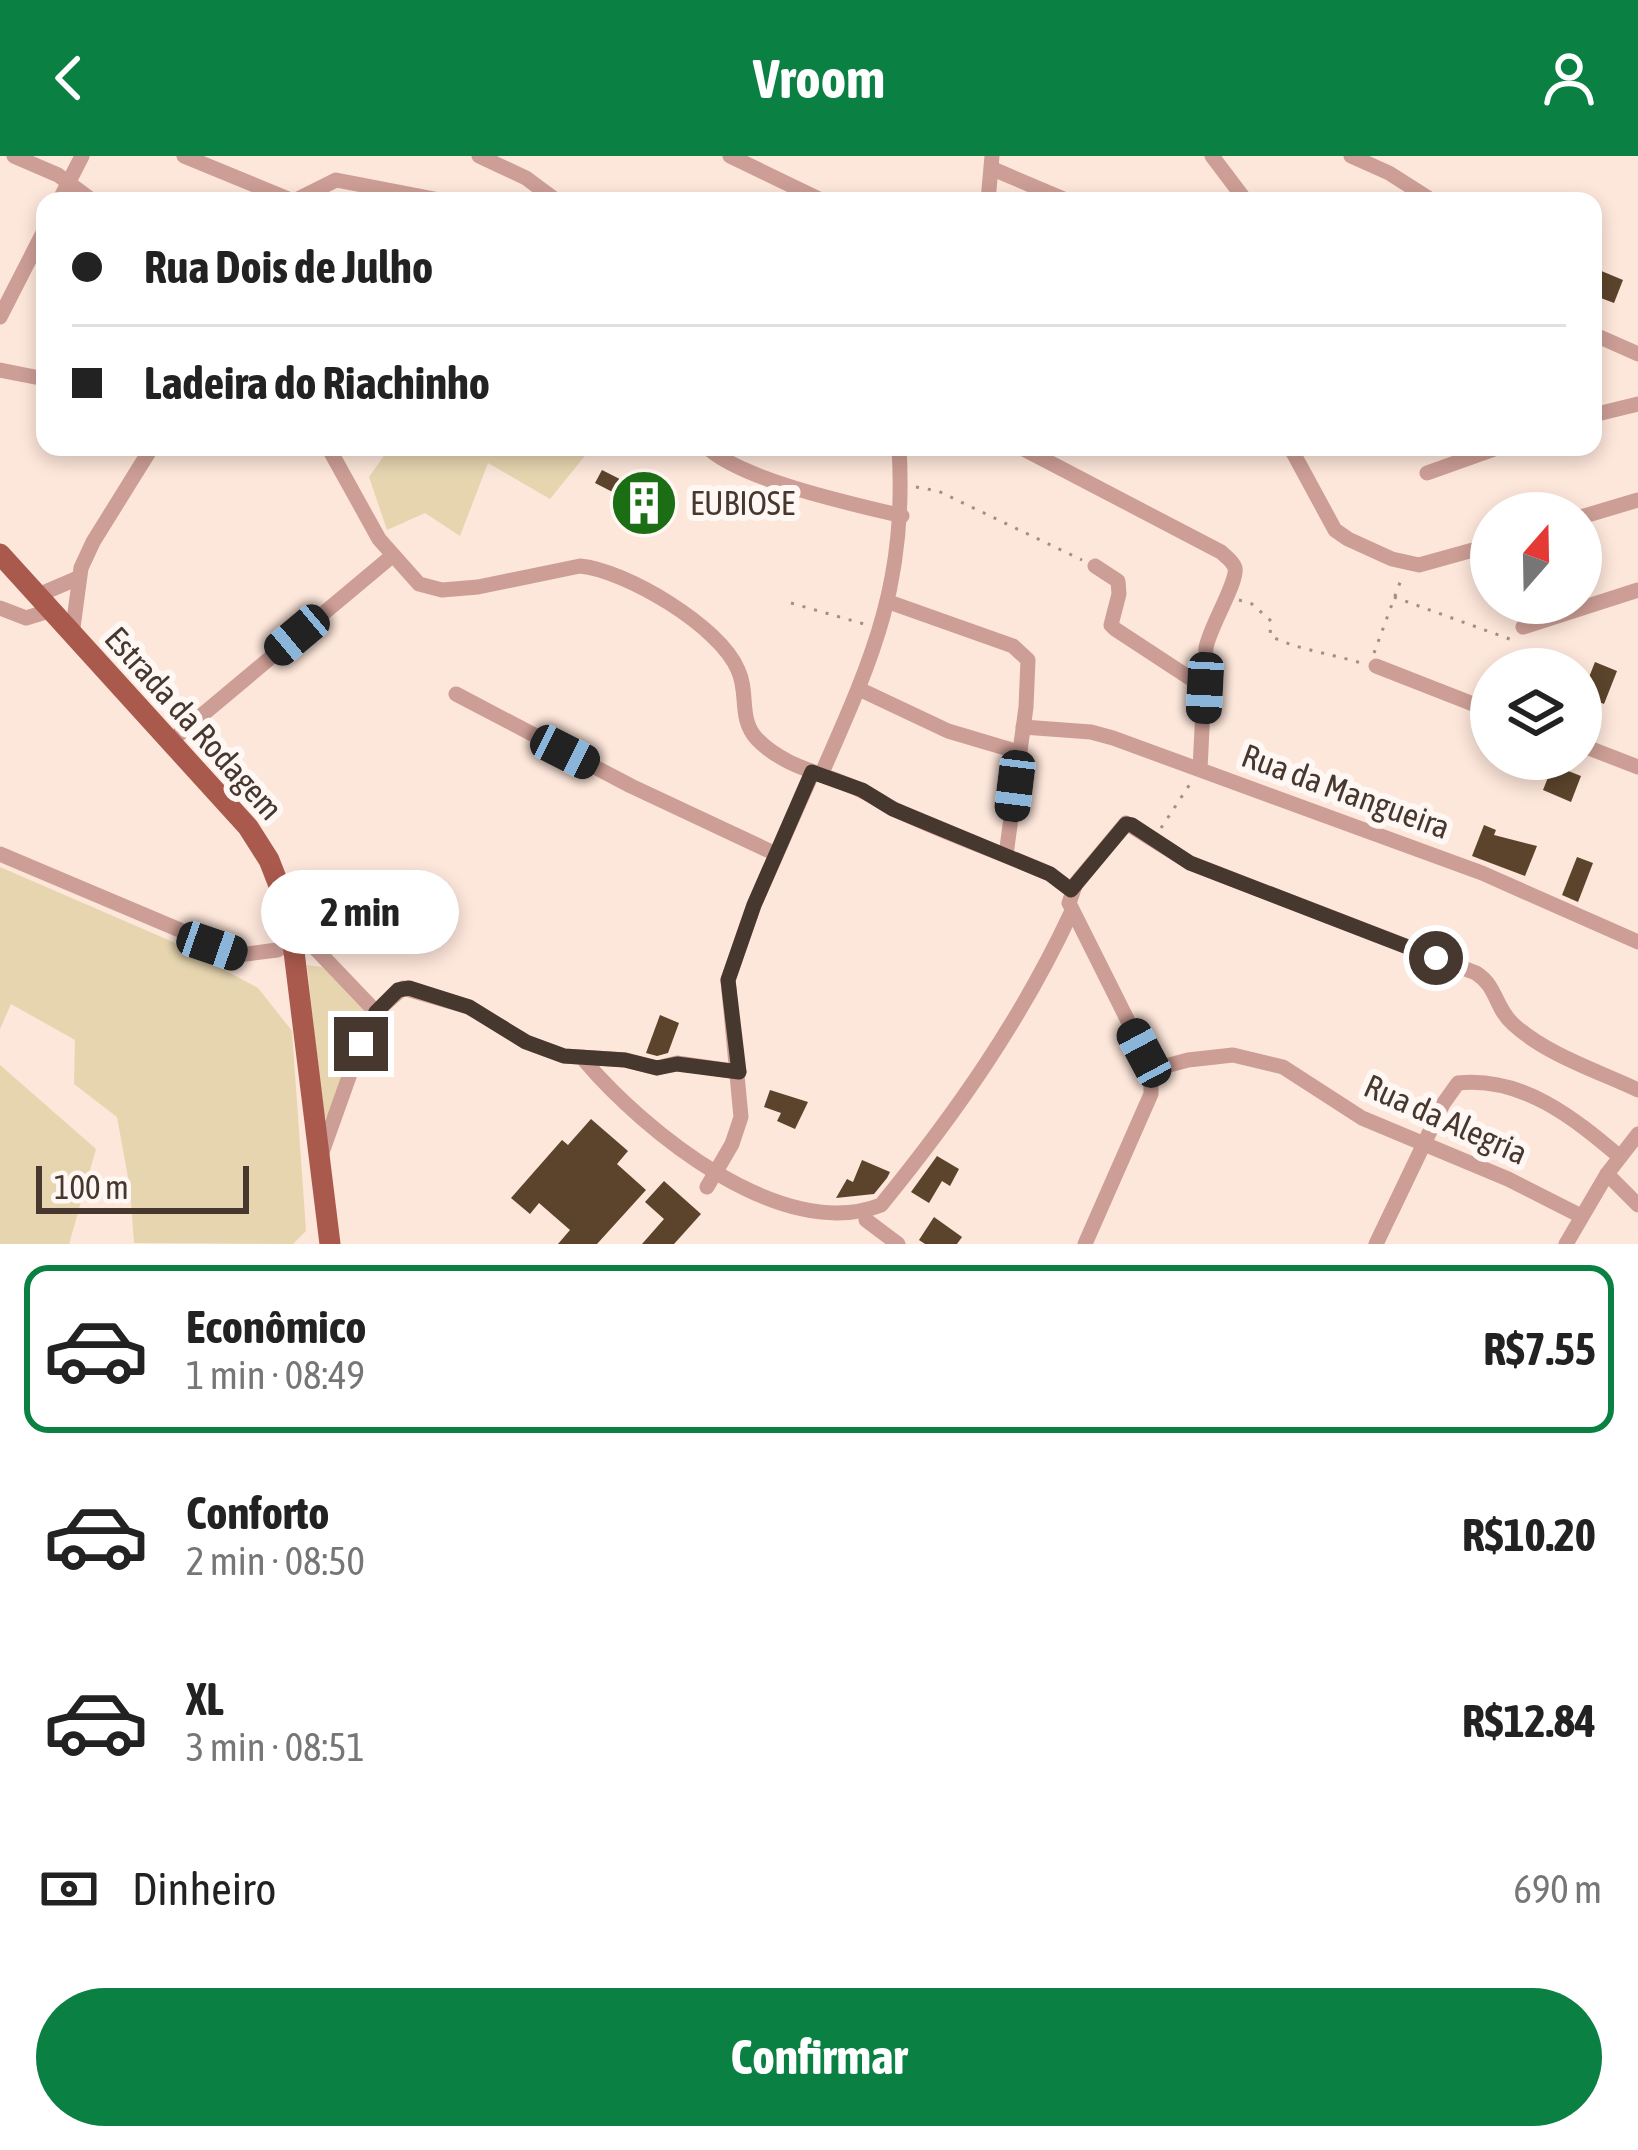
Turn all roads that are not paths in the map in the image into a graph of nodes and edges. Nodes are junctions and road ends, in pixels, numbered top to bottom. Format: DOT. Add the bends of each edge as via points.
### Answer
graph roads {
  1 [pos="14,156"];
  2 [pos="82,156"];
  3 [pos="184,156"];
  4 [pos="479,156"];
  5 [pos="730,156"];
  6 [pos="1212,156"];
  7 [pos="1351,156"];
  8 [pos="992,162"];
  9 [pos="68,182"];
  10 [pos="63,192"];
  11 [pos="81,192"];
  12 [pos="272,192"];
  13 [pos="312,192"];
  14 [pos="398,192"];
  15 [pos="545,192"];
  16 [pos="804,192"];
  17 [pos="989,192"];
  18 [pos="1050,192"];
  19 [pos="1239,192"];
  20 [pos="1419,192"];
  21 [pos="36,247"];
  22 [pos="0,317"];
  23 [pos="1602,338"];
  24 [pos="1638,354"];
  25 [pos="0,370"];
  26 [pos="36,377"];
  27 [pos="1638,404"];
  28 [pos="1602,413"];
  29 [pos="146,456"];
  30 [pos="333,456"];
  31 [pos="721,456"];
  32 [pos="900,456"];
  33 [pos="1037,456"];
  34 [pos="1295,456"];
  35 [pos="1475,456"];
  36 [pos="1427,473"];
  37 [pos="1638,500"];
  38 [pos="1602,511"];
  39 [pos="902,516"];
  40 [pos="1470,551"];
  41 [pos="0,554"];
  42 [pos="392,556"];
  43 [pos="1094,566"];
  44 [pos="78,578"];
  45 [pos="1638,590"];
  46 [pos="889,602"];
  47 [pos="42,604"];
  48 [pos="0,608"];
  49 [pos="1523,627"];
  50 [pos="72,634"];
  51 [pos="1376,666"];
  52 [pos="1205,688"];
  53 [pos="859,689"];
  54 [pos="456,694"];
  55 [pos="1470,703"];
  56 [pos="1024,727"];
  57 [pos="171,741"];
  58 [pos="1019,752"];
  59 [pos="1602,754"];
  60 [pos="1638,767"];
  61 [pos="1200,770"];
  62 [pos="817,774"];
  63 [pos="0,854"];
  64 [pos="776,854"];
  65 [pos="1006,855"];
  66 [pos="1071,890"];
  67 [pos="1071,913"];
  68 [pos="293,932"];
  69 [pos="1638,942"];
  70 [pos="376,1012"];
  71 [pos="584,1060"];
  72 [pos="1150,1070"];
  73 [pos="739,1072"];
  74 [pos="1638,1090"];
  75 [pos="1638,1134"];
  76 [pos="1423,1146"];
  77 [pos="1619,1157"];
  78 [pos="319,1161"];
  79 [pos="1607,1174"];
  80 [pos="707,1187"];
  81 [pos="723,1198"];
  82 [pos="1638,1205"];
  83 [pos="1581,1216"];
  84 [pos="866,1220"];
  85 [pos="842,1229"];
  86 [pos="330,1244"];
  87 [pos="898,1244"];
  88 [pos="1085,1244"];
  89 [pos="1376,1244"];
  90 [pos="1566,1244"];
  1 -- 9 [label="street"];
  2 -- 9 [label="street"];
  3 -- 12 [label="street"];
  4 -- 15 [label="street"];
  5 -- 16 [label="street"];
  6 -- 19 [label="street"];
  7 -- 20 [label="street"];
  8 -- 17 [label="street"];
  8 -- 18 [label="street"];
  9 -- 10 [label="street"];
  9 -- 11 [label="street"];
  13 -- 14 [label="street" via="336,180"];
  21 -- 22 [label="street"];
  23 -- 24 [label="street"];
  25 -- 26 [label="street"];
  27 -- 28 [label="street"];
  29 -- 44 [label="street"];
  30 -- 42 [label="street"];
  31 -- 39 [label="street"];
  32 -- 39 [label="street"];
  33 -- 52 [label="street" via="1221,552 1235,569 1209,632"];
  34 -- 40 [label="street" via="1335,530 1406,564"];
  35 -- 36 [label="street"];
  37 -- 38 [label="street"];
  39 -- 46 [label="street"];
  41 -- 47 [label="main road, Estrada da Rodagem"];
  42 -- 57 [label="street"];
  42 -- 62 [label="street" via="419,584 442,590 580,566 623,578 718,642 740,671 748,727 782,760"];
  43 -- 52 [label="street" via="1118,581 1115,629"];
  44 -- 47 [label="street"];
  44 -- 50 [label="street"];
  45 -- 49 [label="street"];
  46 -- 53 [label="street"];
  46 -- 56 [label="street" via="1024,652"];
  47 -- 48 [label="street" via="26,618"];
  47 -- 50 [label="main road, Estrada da Rodagem"];
  50 -- 57 [label="main road, Estrada da Rodagem"];
  51 -- 55 [label="street"];
  52 -- 61 [label="street"];
  53 -- 58 [label="street" via="948,731"];
  53 -- 62 [label="street"];
  54 -- 64 [label="street"];
  56 -- 58 [label="street"];
  56 -- 61 [label="street, Rua da Mangueira" via="1100,734"];
  57 -- 68 [label="main road, Estrada da Rodagem" via="248,827 281,885"];
  58 -- 65 [label="street"];
  59 -- 60 [label="street"];
  61 -- 69 [label="street, Rua da Mangueira" via="1482,873"];
  62 -- 64 [label="street"];
  62 -- 65 [label="street"];
  63 -- 68 [label="street" via="239,955 277,950"];
  64 -- 73 [label="street" via="728,980"];
  65 -- 66 [label="street"];
  66 -- 67 [label="street"];
  66 -- 74 [label="street" via="1126,824 1190,863 1475,974 1523,1033"];
  67 -- 72 [label="street"];
  67 -- 84 [label="street" via="989,1066"];
  68 -- 70 [label="street"];
  68 -- 78 [label="main road, Estrada da Rodagem"];
  70 -- 71 [label="street" via="403,988 418,989 482,1013 543,1049"];
  70 -- 78 [label="street"];
  71 -- 73 [label="street"];
  71 -- 80 [label="street"];
  72 -- 76 [label="street, Rua da Alegria" via="1212,1056 1257,1059"];
  72 -- 88 [label="street" via="1148,1108"];
  73 -- 80 [label="street" via="739,1128"];
  75 -- 77 [label="street"];
  76 -- 77 [label="street" via="1452,1089 1466,1082 1548,1103"];
  76 -- 83 [label="street, Rua da Alegria"];
  76 -- 89 [label="street"];
  77 -- 79 [label="street"];
  78 -- 86 [label="main road, Estrada da Rodagem"];
  79 -- 82 [label="street"];
  79 -- 83 [label="street"];
  80 -- 81 [label="street"];
  83 -- 90 [label="street"];
  84 -- 85 [label="street"];
  84 -- 87 [label="street"];
}
